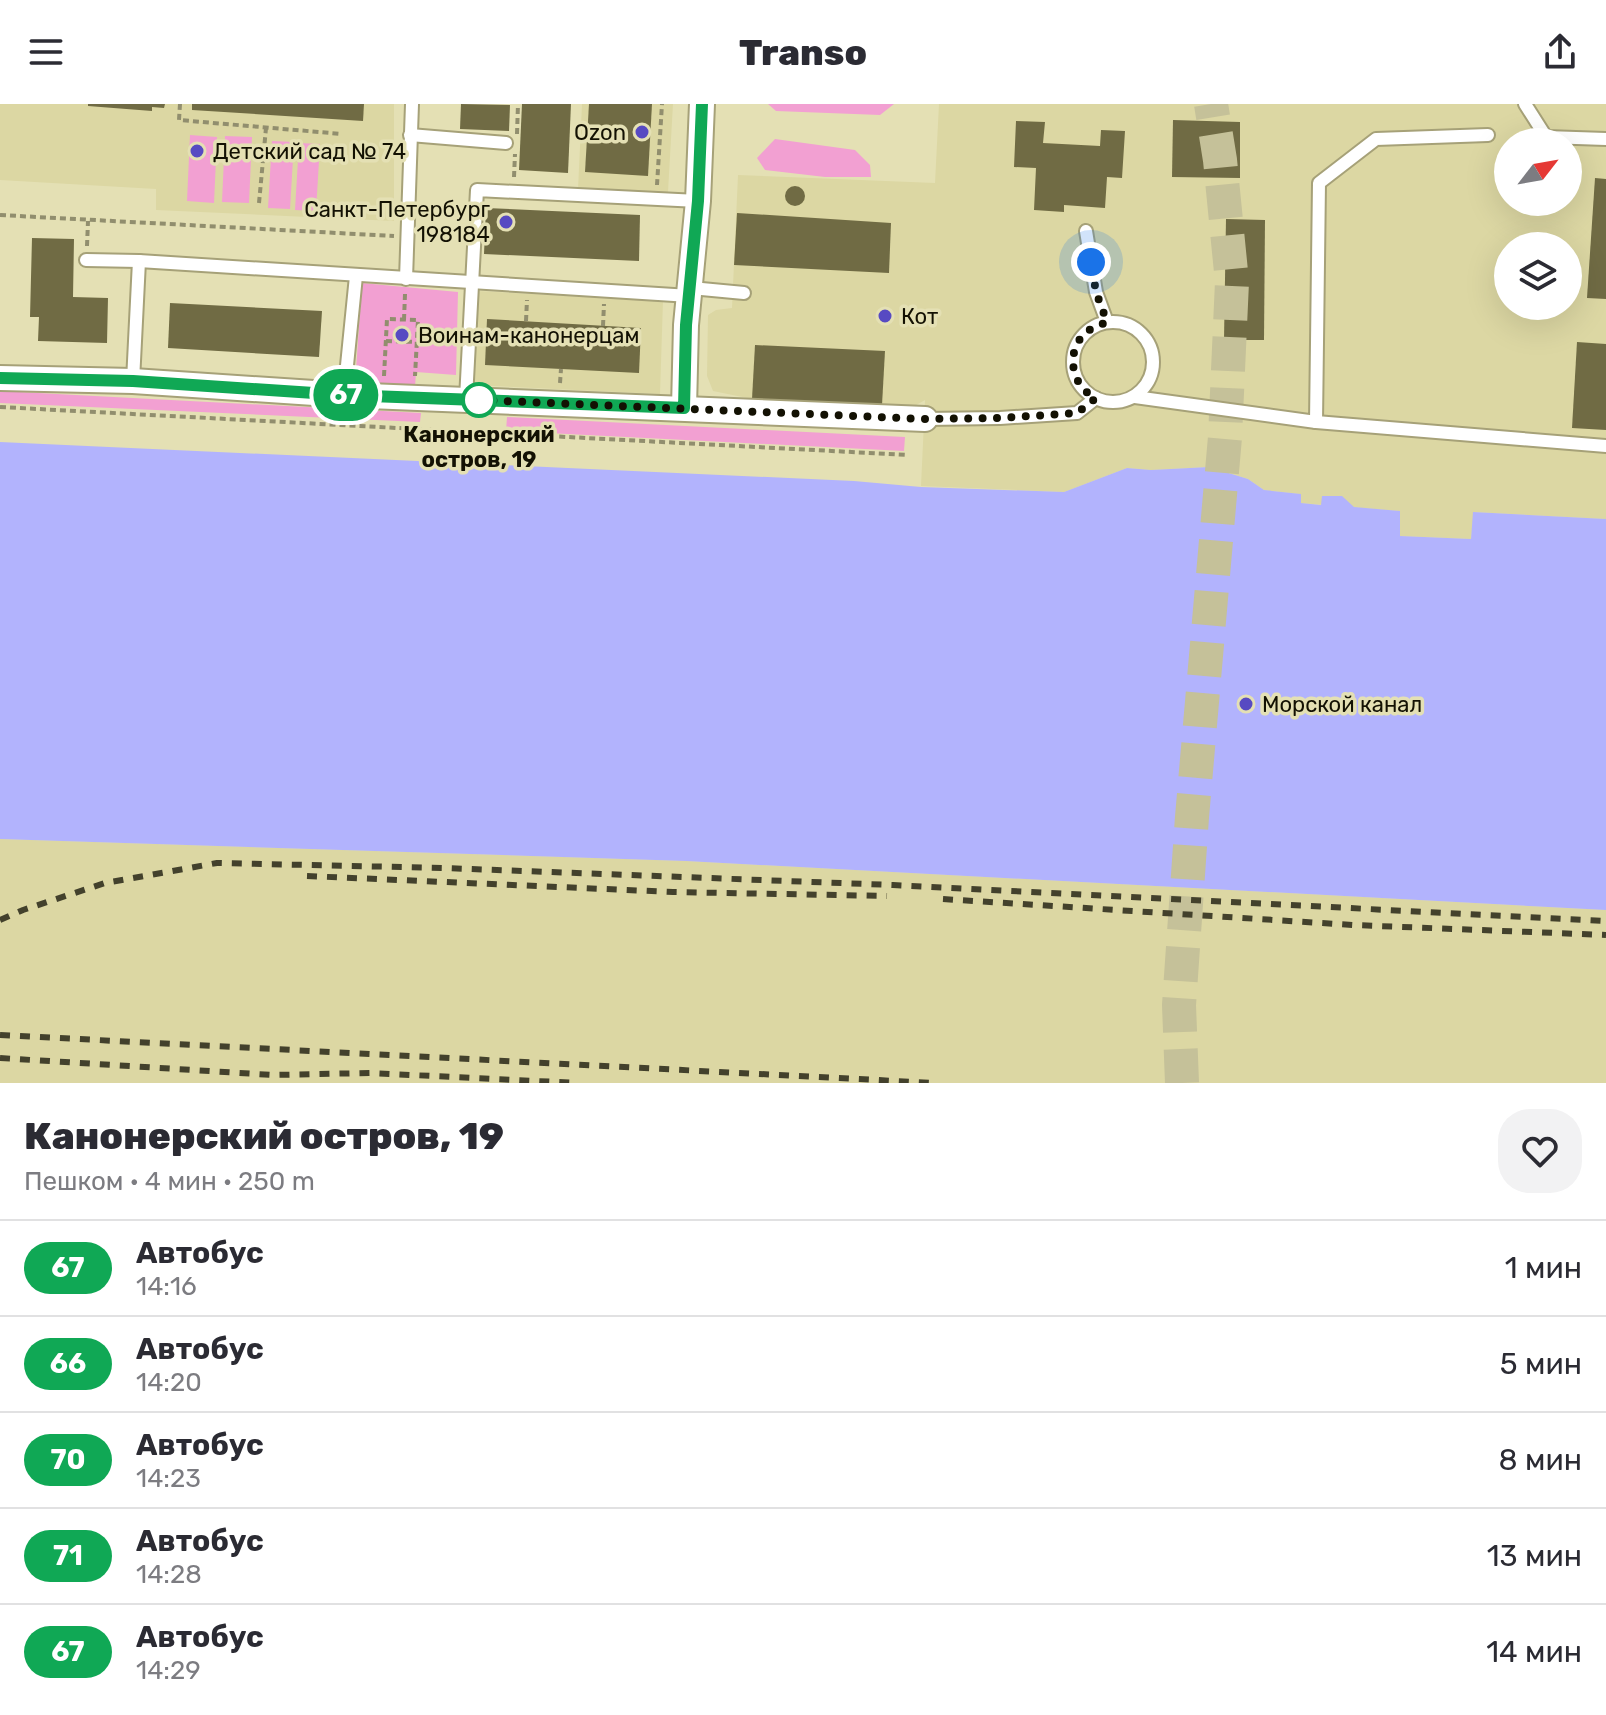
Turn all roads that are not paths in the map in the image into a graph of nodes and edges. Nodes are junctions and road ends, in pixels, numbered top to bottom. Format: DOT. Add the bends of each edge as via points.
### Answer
graph roads {
  1 [pos="412,104"];
  2 [pos="702,104"];
  3 [pos="1525,104"];
  4 [pos="410,135"];
  5 [pos="1488,135"];
  6 [pos="1606,139"];
  7 [pos="506,143"];
  8 [pos="698,201"];
  9 [pos="1086,231"];
  10 [pos="86,260"];
  11 [pos="139,261"];
  12 [pos="356,276"];
  13 [pos="406,279"];
  14 [pos="472,283"];
  15 [pos="690,292"];
  16 [pos="744,293"];
  17 [pos="1107,322"];
  18 [pos="0,378"];
  19 [pos="133,381"];
  20 [pos="344,395"];
  21 [pos="1135,397"];
  22 [pos="1096,398"];
  23 [pos="466,399"];
  24 [pos="684,408"];
  25 [pos="925,419"];
  26 [pos="1316,422"];
  27 [pos="1606,446"];
  1 -- 4 [label="lane"];
  2 -- 8 [label="street"];
  3 -- 6 [label="lane" via="1546,137"];
  4 -- 7 [label="lane"];
  4 -- 13 [label="lane"];
  5 -- 26 [label="lane" via="1376,139 1319,183"];
  8 -- 14 [label="lane" via="477,190"];
  8 -- 15 [label="street"];
  9 -- 17 [label="lane"];
  10 -- 11 [label="lane"];
  11 -- 12 [label="lane"];
  11 -- 19 [label="lane"];
  12 -- 13 [label="lane"];
  12 -- 20 [label="lane"];
  13 -- 14 [label="lane"];
  14 -- 15 [label="lane"];
  14 -- 23 [label="lane"];
  15 -- 16 [label="lane"];
  15 -- 24 [label="street"];
  17 -- 21 [label="lane" via="1137,329 1148,341 1153,371"];
  17 -- 22 [label="lane" via="1080,338 1074,353 1079,384"];
  18 -- 19 [label="street"];
  19 -- 20 [label="street"];
  20 -- 23 [label="street"];
  21 -- 22 [label="lane" via="1120,402"];
  21 -- 26 [label="lane"];
  22 -- 25 [label="lane" via="1077,413"];
  23 -- 24 [label="street"];
  24 -- 25 [label="street"];
  26 -- 27 [label="lane"];
}
